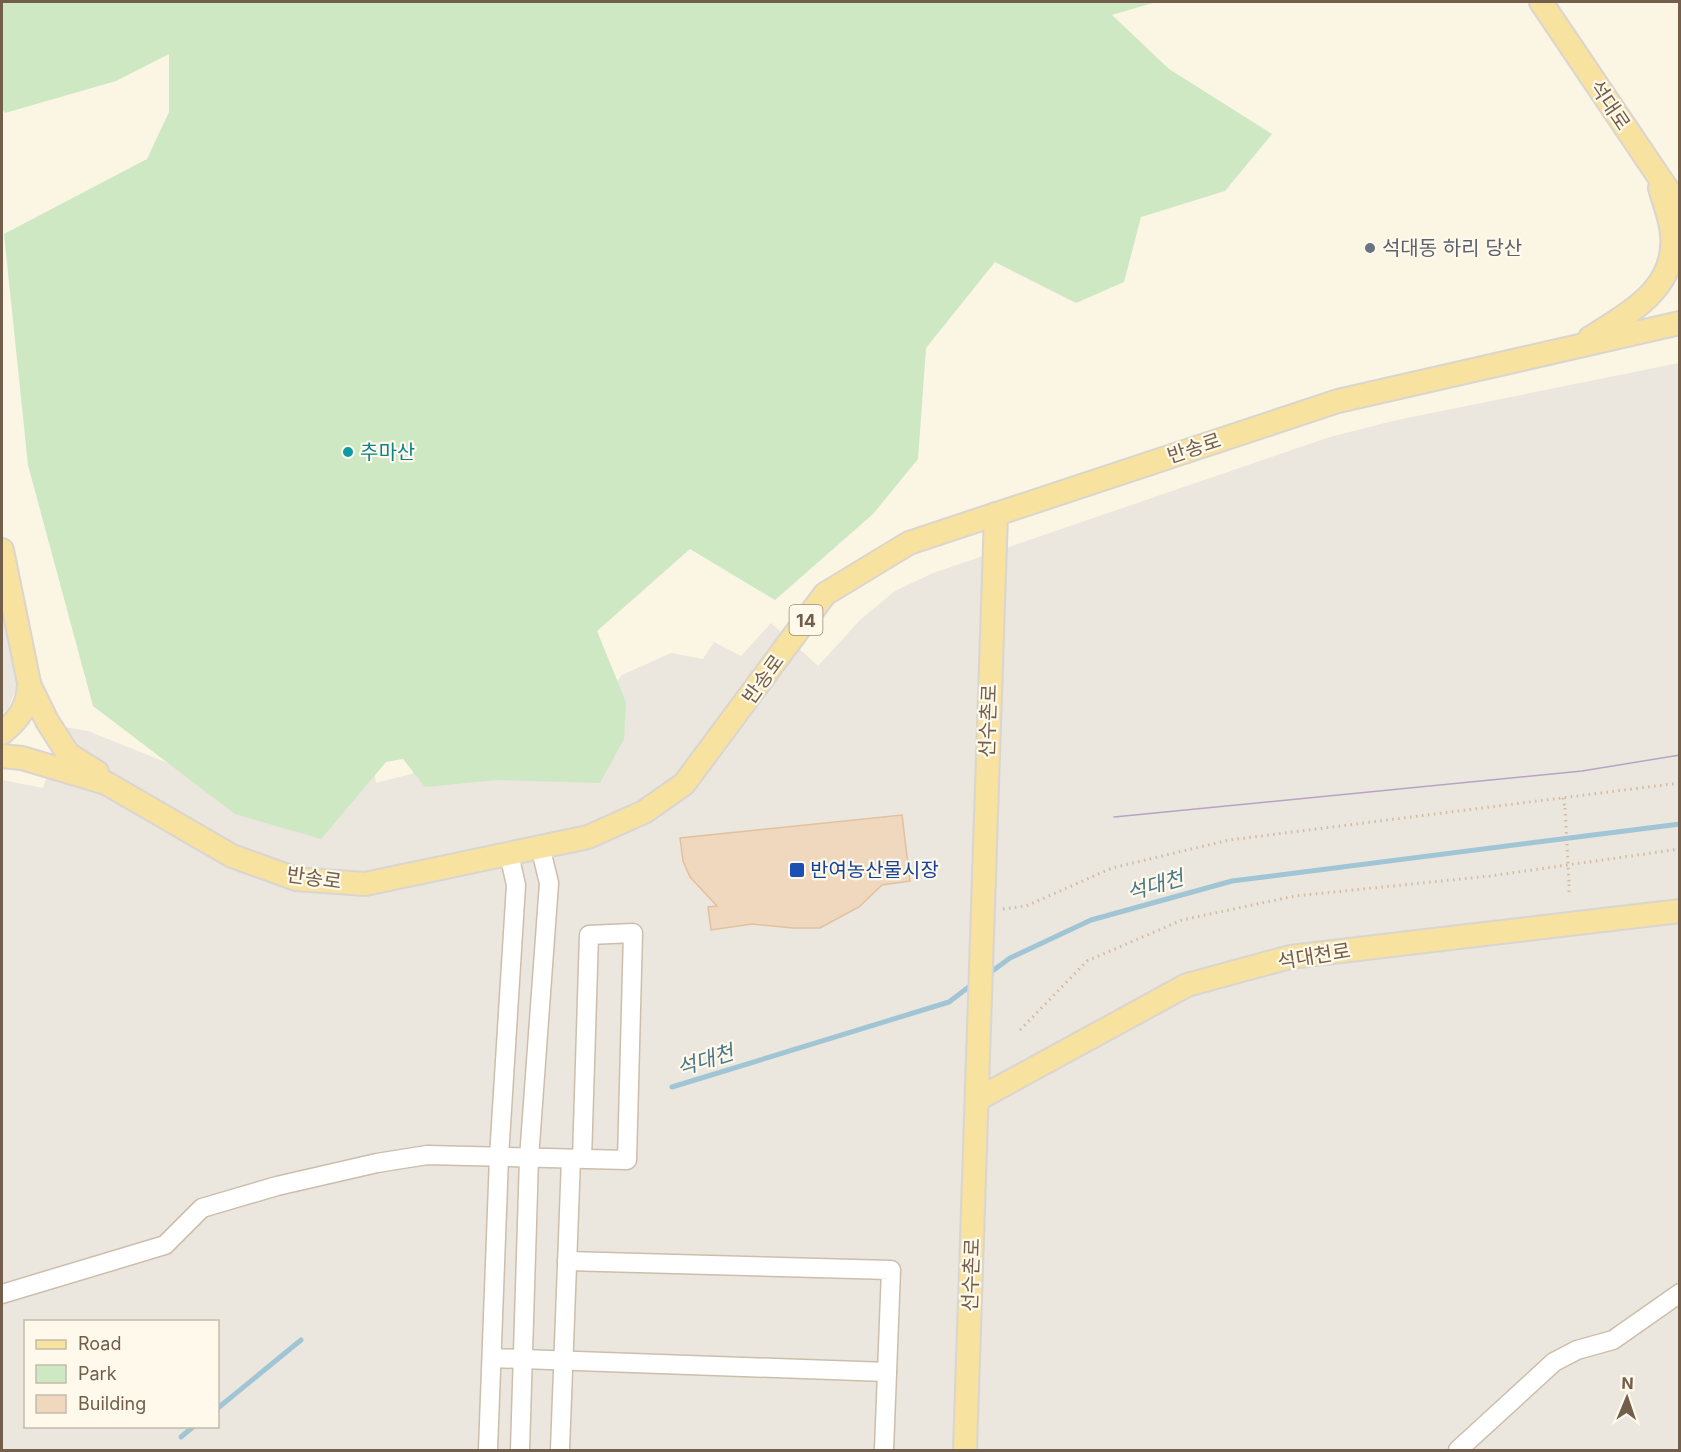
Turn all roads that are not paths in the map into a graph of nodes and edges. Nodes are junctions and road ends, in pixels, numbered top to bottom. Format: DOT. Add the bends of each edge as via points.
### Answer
graph roads {
  1 [pos="1541,2"];
  2 [pos="1656,176"];
  3 [pos="1680,208"];
  4 [pos="1680,323"];
  5 [pos="1575,347"];
  6 [pos="996,514"];
  7 [pos="2,550"];
  8 [pos="29,683"];
  9 [pos="2,732"];
  10 [pos="2,756"];
  11 [pos="124,792"];
  12 [pos="540,846"];
  13 [pos="508,854"];
  14 [pos="1680,911"];
  15 [pos="978,1099"];
  16 [pos="499,1158"];
  17 [pos="529,1158"];
  18 [pos="576,1159"];
  19 [pos="567,1261"];
  20 [pos="1680,1293"];
  21 [pos="2,1294"];
  22 [pos="492,1359"];
  23 [pos="523,1360"];
  24 [pos="564,1361"];
  25 [pos="887,1372"];
  26 [pos="488,1450"];
  27 [pos="520,1450"];
  28 [pos="561,1450"];
  29 [pos="884,1450"];
  30 [pos="965,1450"];
  31 [pos="1458,1450"];
  1 -- 2 [label="main road, 석대로"];
  2 -- 3 [label="main road, 석대로"];
  2 -- 5 [label="main road" via="1672,234 1666,276 1645,302"];
  4 -- 5 [label="main road, 반송로 / 14"];
  5 -- 6 [label="main road, 반송로 / 14" via="1338,401"];
  6 -- 12 [label="main road, 반송로 / 14" via="909,543 825,594 684,784 644,812 588,837"];
  6 -- 15 [label="main road, 선수촌로" via="980,928"];
  7 -- 8 [label="main road"];
  8 -- 9 [label="main road" via="28,701 19,719"];
  8 -- 11 [label="main road" via="68,754"];
  10 -- 11 [label="main road, 반송로 / 14" via="33,761"];
  11 -- 13 [label="main road, 반송로 / 14" via="232,856 296,879 365,884"];
  12 -- 13 [label="main road, 반송로 / 14"];
  12 -- 17 [label="street" via="549,883"];
  13 -- 16 [label="street" via="516,885"];
  14 -- 15 [label="main road, 석대천로" via="1290,957 1187,985"];
  15 -- 30 [label="main road, 선수촌로"];
  16 -- 17 [label="street"];
  16 -- 21 [label="street" via="427,1155 277,1186 202,1208 165,1245"];
  16 -- 22 [label="street"];
  17 -- 18 [label="street"];
  17 -- 23 [label="street"];
  18 -- 18 [label="street" via="589,935 633,933 627,1160"];
  18 -- 19 [label="street"];
  19 -- 24 [label="street"];
  19 -- 25 [label="street" via="891,1270"];
  20 -- 31 [label="street" via="1612,1340 1577,1350 1554,1362"];
  22 -- 23 [label="street"];
  22 -- 26 [label="street"];
  23 -- 24 [label="street"];
  23 -- 27 [label="street"];
  24 -- 25 [label="street"];
  24 -- 28 [label="street"];
  25 -- 29 [label="street"];
}
